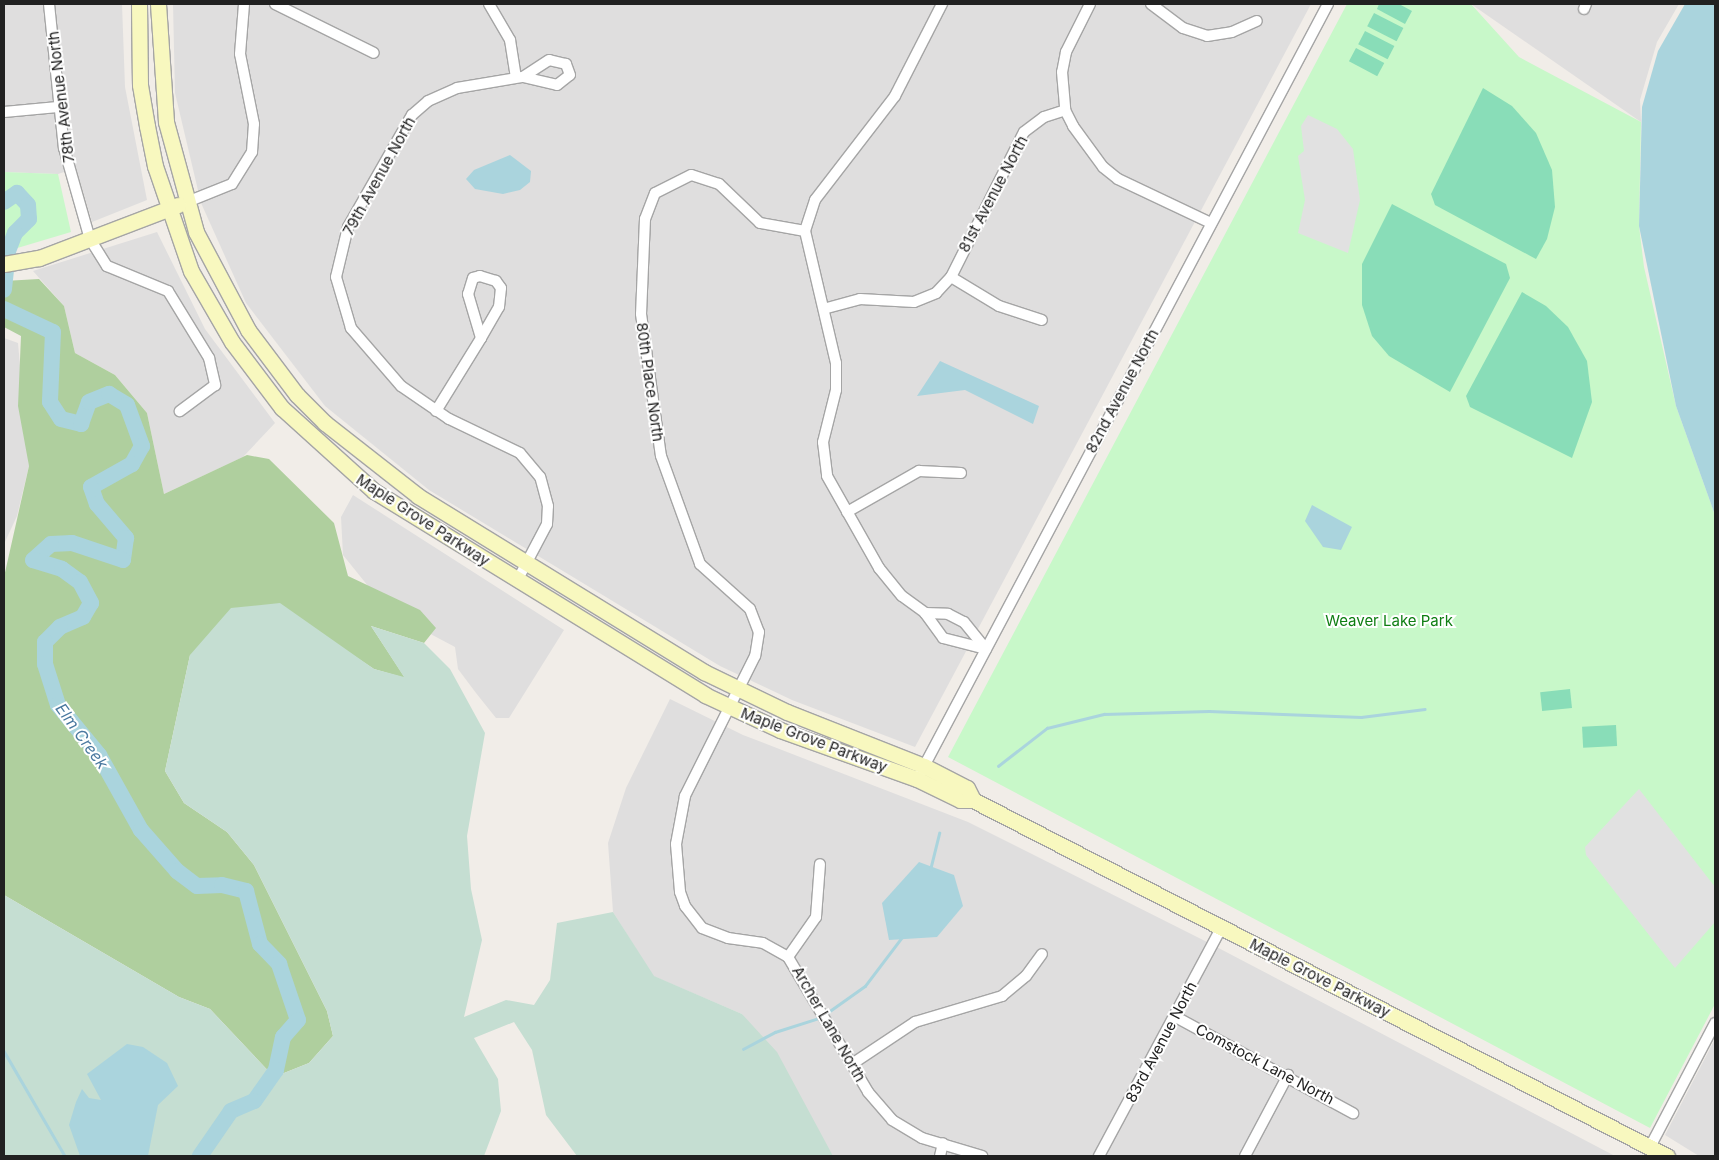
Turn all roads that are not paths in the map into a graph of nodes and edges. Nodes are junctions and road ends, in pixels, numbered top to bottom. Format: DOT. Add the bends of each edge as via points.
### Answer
graph roads {
  1 [pos="49,4"];
  2 [pos="138,4"];
  3 [pos="158,4"];
  4 [pos="244,4"];
  5 [pos="275,4"];
  6 [pos="489,4"];
  7 [pos="942,4"];
  8 [pos="1090,4"];
  9 [pos="1151,4"];
  10 [pos="1328,4"];
  11 [pos="1257,21"];
  12 [pos="374,53"];
  13 [pos="58,107"];
  14 [pos="1065,110"];
  15 [pos="4,112"];
  16 [pos="186,202"];
  17 [pos="168,209"];
  18 [pos="1211,222"];
  19 [pos="805,231"];
  20 [pos="90,239"];
  21 [pos="4,264"];
  22 [pos="950,276"];
  23 [pos="827,308"];
  24 [pos="1042,320"];
  25 [pos="481,338"];
  26 [pos="180,411"];
  27 [pos="436,411"];
  28 [pos="961,473"];
  29 [pos="847,512"];
  30 [pos="527,564"];
  31 [pos="517,581"];
  32 [pos="925,613"];
  33 [pos="986,650"];
  34 [pos="738,690"];
  35 [pos="729,707"];
  36 [pos="921,773"];
  37 [pos="820,864"];
  38 [pos="1222,927"];
  39 [pos="1042,954"];
  40 [pos="788,957"];
  41 [pos="1174,1016"];
  42 [pos="1715,1023"];
  43 [pos="852,1064"];
  44 [pos="1288,1075"];
  45 [pos="1353,1113"];
  46 [pos="943,1143"];
  47 [pos="1647,1152"];
  48 [pos="940,1156"];
  49 [pos="982,1156"];
  50 [pos="1100,1156"];
  51 [pos="1245,1156"];
  52 [pos="1667,1156"];
  1 -- 13 [label="street, 78th Avenue North"];
  2 -- 17 [label="main road, Maple Grove Parkway" via="140,85"];
  3 -- 16 [label="main road, Maple Grove Parkway" via="160,83"];
  4 -- 16 [label="street" via="240,54 254,124 252,152 232,184"];
  5 -- 12 [label="street"];
  6 -- 27 [label="street, 79th Avenue North" via="510,40 520,77 447,91 412,115 341,243 336,277 339,296 362,342 401,386"];
  7 -- 19 [label="street" via="895,96 815,200"];
  8 -- 14 [label="street" via="1066,52"];
  9 -- 11 [label="street" via="1183,28 1207,36 1232,32"];
  10 -- 18 [label="street, 82nd Avenue North"];
  13 -- 15 [label="street"];
  13 -- 20 [label="street, 78th Avenue North" via="73,188"];
  14 -- 18 [label="street" via="1080,138 1110,174"];
  14 -- 22 [label="street, 81st Avenue North" via="1044,117 1024,132"];
  16 -- 17 [label="main road"];
  16 -- 30 [label="main road, Maple Grove Parkway" via="228,298 297,395 386,475"];
  17 -- 20 [label="main road"];
  17 -- 31 [label="main road, Maple Grove Parkway" via="191,271 211,308 282,408 374,491"];
  18 -- 33 [label="street, 82nd Avenue North"];
  19 -- 23 [label="street"];
  19 -- 34 [label="street, 80th Place North" via="760,223 719,184 691,175 655,193 645,219 641,314 661,456 700,564 750,609 758,624 758,648"];
  20 -- 21 [label="main road" via="25,262"];
  20 -- 26 [label="street, 78th Avenue North" via="107,266 168,291 206,350 215,385"];
  22 -- 23 [label="street, 81st Avenue North" via="936,293 914,302 860,299"];
  22 -- 24 [label="street" via="999,306"];
  23 -- 29 [label="street" via="836,374 823,459 834,492"];
  25 -- 25 [label="street" via="502,296 496,281 480,276 473,278 468,294"];
  25 -- 27 [label="street"];
  27 -- 30 [label="street" via="520,454 540,477 548,506 547,524"];
  28 -- 29 [label="street" via="919,471"];
  29 -- 32 [label="street" via="889,582"];
  30 -- 31 [label="street"];
  30 -- 34 [label="main road, Maple Grove Parkway"];
  31 -- 35 [label="main road, Maple Grove Parkway"];
  32 -- 33 [label="street" via="943,638"];
  32 -- 33 [label="street" via="948,614 964,622"];
  33 -- 36 [label="street, 82nd Avenue North"];
  34 -- 35 [label="street, 80th Place North"];
  34 -- 36 [label="main road, Maple Grove Parkway"];
  35 -- 36 [label="main road, Maple Grove Parkway" via="824,747"];
  35 -- 40 [label="street, Archer Lane North" via="685,796 676,844 680,892 684,906 702,928 728,938 763,943"];
  36 -- 38 [label="main road, Maple Grove Parkway" via="967,788 973,800"];
  37 -- 40 [label="street" via="816,917"];
  38 -- 41 [label="street, 83rd Avenue North"];
  38 -- 47 [label="main road, Maple Grove Parkway"];
  39 -- 43 [label="street" via="1026,976 1002,996 915,1022"];
  40 -- 43 [label="street, Archer Lane North"];
  41 -- 44 [label="street, Comstock Lane North"];
  41 -- 50 [label="street, 83rd Avenue North"];
  42 -- 47 [label="street"];
  43 -- 46 [label="street, Archer Lane North" via="892,1120"];
  44 -- 45 [label="street, Comstock Lane North"];
  44 -- 51 [label="street"];
  46 -- 48 [label="street"];
  46 -- 49 [label="street, Archer Lane North"];
  47 -- 52 [label="main road, Maple Grove Parkway"];
}
